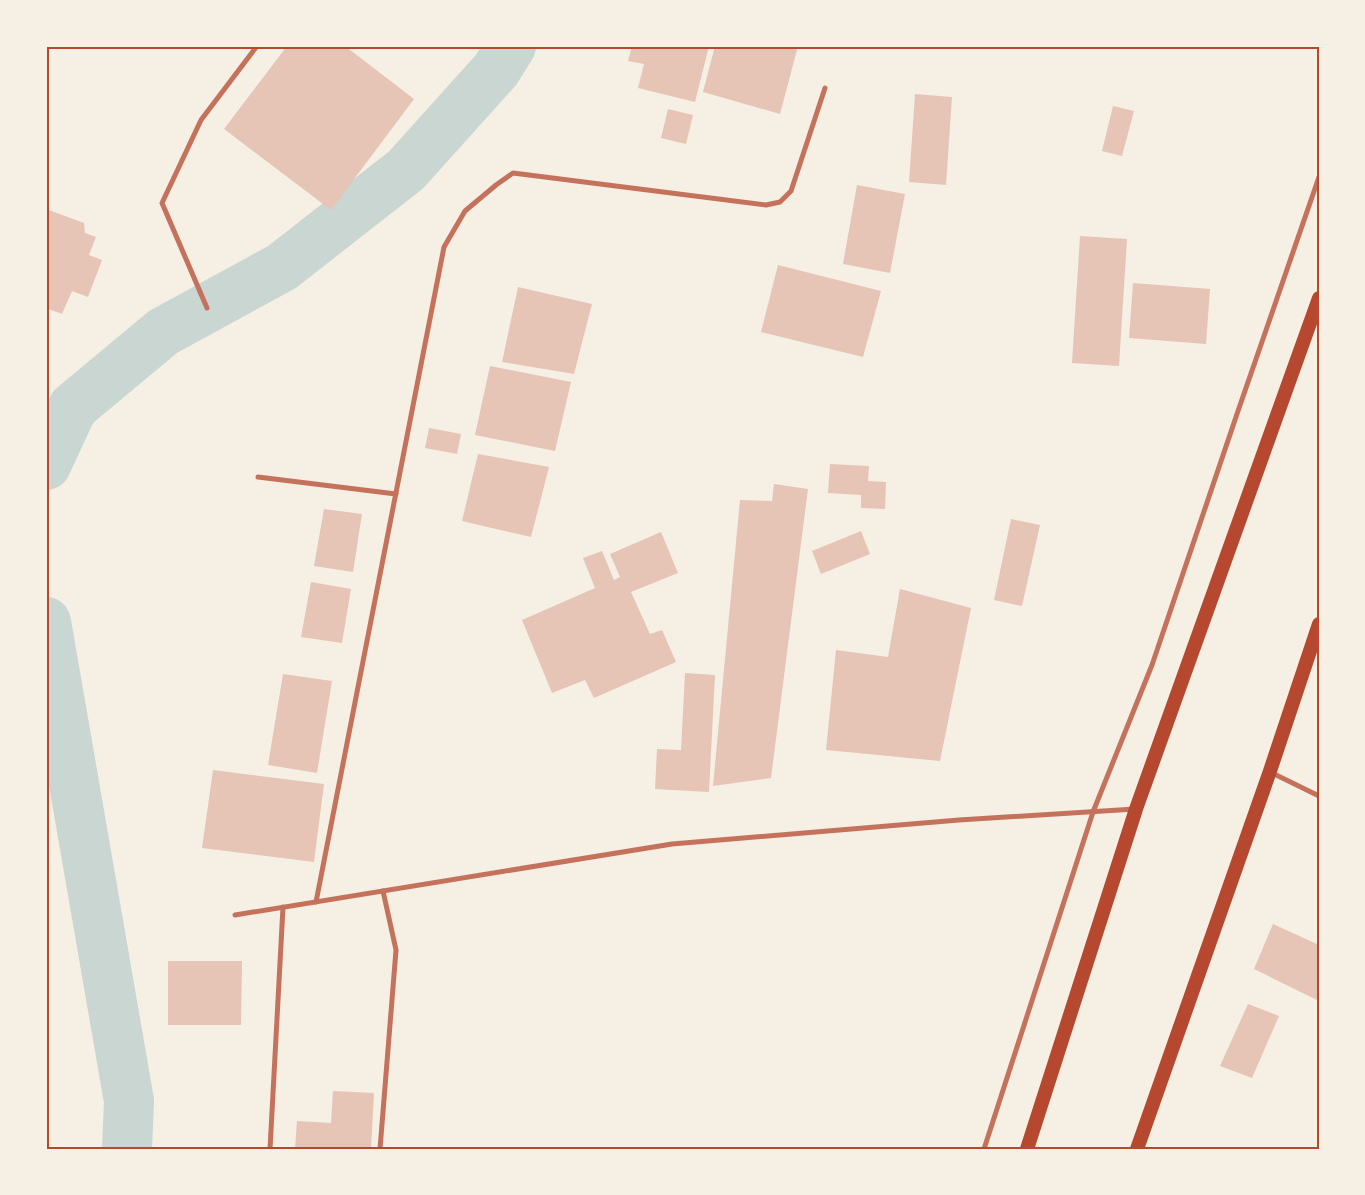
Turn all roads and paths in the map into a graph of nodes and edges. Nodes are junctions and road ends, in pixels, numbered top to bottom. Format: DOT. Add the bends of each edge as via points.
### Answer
graph roads {
  1 [pos="257,46"];
  2 [pos="825,88"];
  3 [pos="1319,177"];
  4 [pos="1319,298"];
  5 [pos="207,308"];
  6 [pos="258,476"];
  7 [pos="396,494"];
  8 [pos="1319,624"];
  9 [pos="1270,771"];
  10 [pos="1319,796"];
  11 [pos="1136,809"];
  12 [pos="1093,812"];
  13 [pos="383,891"];
  14 [pos="316,902"];
  15 [pos="283,907"];
  16 [pos="235,915"];
  17 [pos="270,1149"];
  18 [pos="380,1149"];
  19 [pos="984,1149"];
  20 [pos="1027,1149"];
  21 [pos="1137,1149"];
  1 -- 5 [label="street" via="201,120 162,203"];
  2 -- 7 [label="street" via="791,191 780,202 766,205 513,173 465,211 444,247"];
  3 -- 12 [label="street" via="1152,665"];
  4 -- 11 [label="highway"];
  6 -- 7 [label="street"];
  7 -- 14 [label="street"];
  8 -- 9 [label="highway"];
  9 -- 10 [label="street"];
  9 -- 21 [label="highway"];
  11 -- 12 [label="street"];
  11 -- 20 [label="highway"];
  12 -- 13 [label="street" via="672,844"];
  12 -- 19 [label="street"];
  13 -- 14 [label="street"];
  13 -- 18 [label="street" via="396,950"];
  14 -- 15 [label="street"];
  15 -- 16 [label="street"];
  15 -- 17 [label="street"];
}
